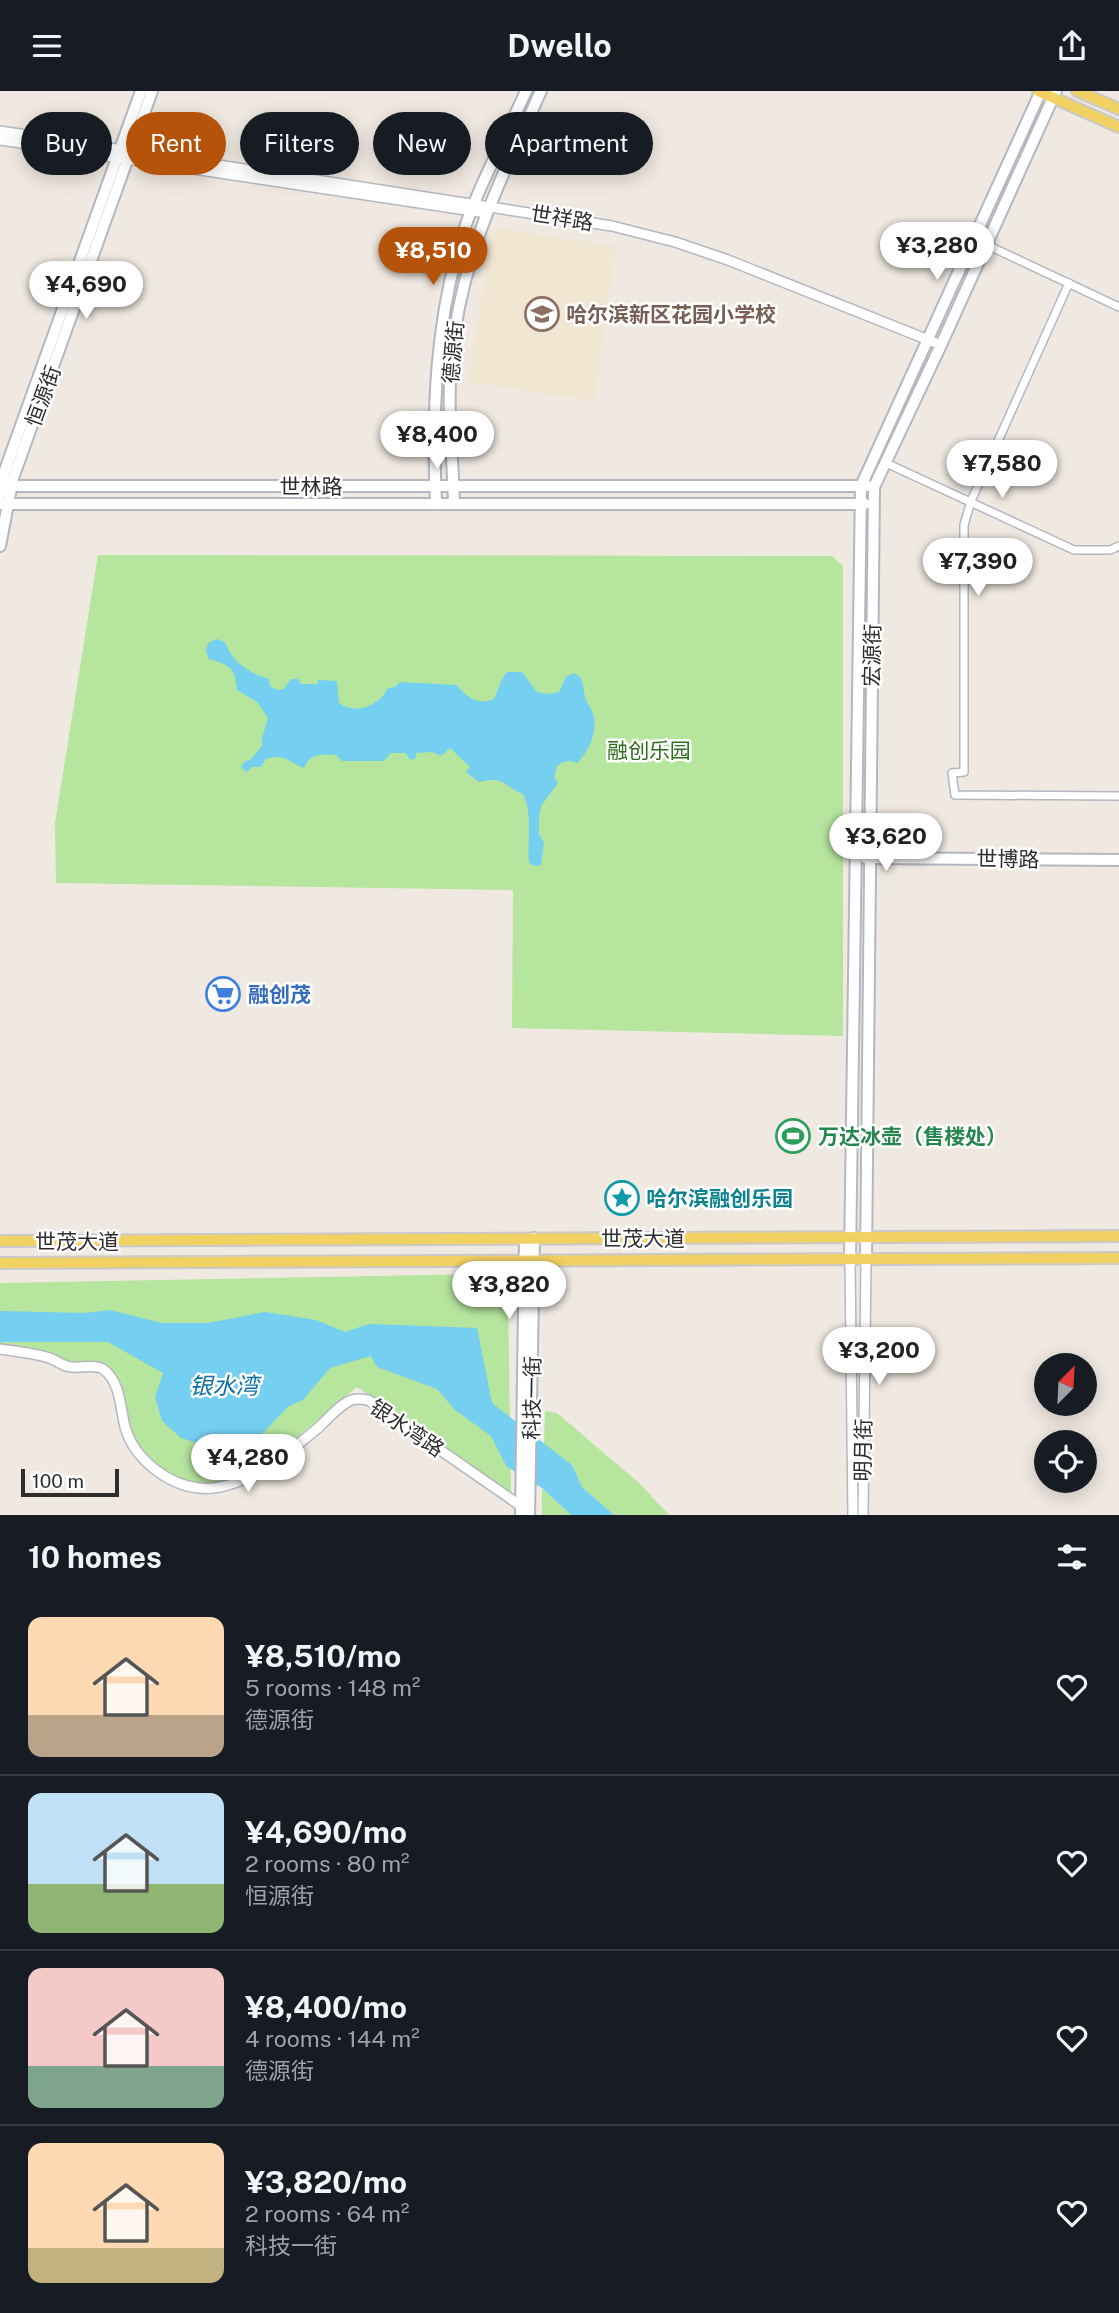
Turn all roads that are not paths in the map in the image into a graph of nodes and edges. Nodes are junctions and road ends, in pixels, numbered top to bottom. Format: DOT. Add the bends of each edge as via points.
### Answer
graph roads {
  1 [pos="141,91"];
  2 [pos="152,91"];
  3 [pos="526,91"];
  4 [pos="541,91"];
  5 [pos="1040,91"];
  6 [pos="1077,91"];
  7 [pos="1055,94"];
  8 [pos="1119,109"];
  9 [pos="1119,127"];
  10 [pos="0,131"];
  11 [pos="0,140"];
  12 [pos="124,154"];
  13 [pos="473,208"];
  14 [pos="487,209"];
  15 [pos="987,245"];
  16 [pos="1069,283"];
  17 [pos="1119,307"];
  18 [pos="928,339"];
  19 [pos="941,345"];
  20 [pos="887,463"];
  21 [pos="435,486"];
  22 [pos="454,486"];
  23 [pos="861,486"];
  24 [pos="874,487"];
  25 [pos="4,494"];
  26 [pos="971,501"];
  27 [pos="436,504"];
  28 [pos="454,504"];
  29 [pos="861,504"];
  30 [pos="874,504"];
  31 [pos="0,546"];
  32 [pos="1119,546"];
  33 [pos="1119,796"];
  34 [pos="856,855"];
  35 [pos="870,855"];
  36 [pos="1119,858"];
  37 [pos="1119,1235"];
  38 [pos="850,1237"];
  39 [pos="866,1237"];
  40 [pos="530,1238"];
  41 [pos="0,1241"];
  42 [pos="1119,1258"];
  43 [pos="850,1259"];
  44 [pos="866,1259"];
  45 [pos="530,1260"];
  46 [pos="0,1263"];
  47 [pos="0,1349"];
  48 [pos="524,1509"];
  49 [pos="853,1515"];
  50 [pos="863,1515"];
  1 -- 12 [label="main road, 恒源街"];
  2 -- 12 [label="main road, 恒源街"];
  3 -- 13 [label="main road, 德源街"];
  4 -- 14 [label="main road, 德源街"];
  5 -- 7 [label="main road"];
  5 -- 18 [label="main road, 宏源街"];
  6 -- 8 [label="main road"];
  7 -- 9 [label="main road"];
  7 -- 15 [label="main road, 宏源街"];
  10 -- 12 [label="street, 世祥路"];
  11 -- 12 [label="street, 世祥路"];
  12 -- 13 [label="street, 世祥路"];
  12 -- 25 [label="main road, 恒源街"];
  13 -- 14 [label="street, 世祥路"];
  13 -- 21 [label="main road, 德源街" via="441,323"];
  14 -- 18 [label="street, 世祥路" via="612,226 675,242"];
  14 -- 22 [label="main road, 德源街" via="466,275 454,335 450,395"];
  15 -- 16 [label="street"];
  15 -- 19 [label="main road, 宏源街"];
  16 -- 17 [label="street"];
  16 -- 26 [label="street"];
  18 -- 19 [label="street, 世祥路"];
  18 -- 23 [label="main road, 宏源街"];
  19 -- 20 [label="main road, 宏源街"];
  20 -- 24 [label="main road, 宏源街"];
  20 -- 26 [label="street"];
  21 -- 22 [label="main road, 世林路"];
  21 -- 25 [label="main road, 世林路"];
  21 -- 27 [label="main road, 德源街"];
  22 -- 23 [label="main road, 世林路"];
  22 -- 28 [label="main road, 德源街"];
  23 -- 24 [label="main road, 世林路"];
  23 -- 29 [label="main road, 宏源街"];
  24 -- 30 [label="main road, 宏源街"];
  25 -- 27 [label="main road, 世林路"];
  25 -- 31 [label="main road, 恒源街"];
  26 -- 32 [label="street" via="1074,550"];
  26 -- 33 [label="street" via="964,525 964,772 952,773 955,795"];
  27 -- 28 [label="main road, 世林路"];
  28 -- 29 [label="main road, 世林路"];
  29 -- 30 [label="main road, 世林路"];
  29 -- 34 [label="main road, 宏源街"];
  30 -- 35 [label="main road, 宏源街"];
  34 -- 35 [label="main road, 世博路"];
  34 -- 38 [label="main road, 宏源街"];
  35 -- 36 [label="main road, 世博路"];
  35 -- 39 [label="main road, 宏源街"];
  37 -- 39 [label="main road, 世茂大道"];
  38 -- 39 [label="main road, 世茂大道"];
  38 -- 40 [label="main road, 世茂大道"];
  38 -- 43 [label="main road, 宏源街"];
  39 -- 44 [label="main road, 宏源街"];
  40 -- 41 [label="main road, 世茂大道"];
  40 -- 45 [label="main road, 科技一街"];
  42 -- 44 [label="main road, 世茂大道"];
  43 -- 44 [label="main road, 世茂大道"];
  43 -- 45 [label="main road, 世茂大道"];
  43 -- 49 [label="street, 明月街"];
  44 -- 50 [label="street, 明月街"];
  45 -- 46 [label="main road, 世茂大道"];
  45 -- 48 [label="main road, 科技一街"];
  47 -- 48 [label="street, 银水湾路" via="68,1367 100,1367 120,1397 132,1443 156,1470 188,1487 220,1487 243,1480 311,1434 349,1401 359,1399 368,1400"];
}
